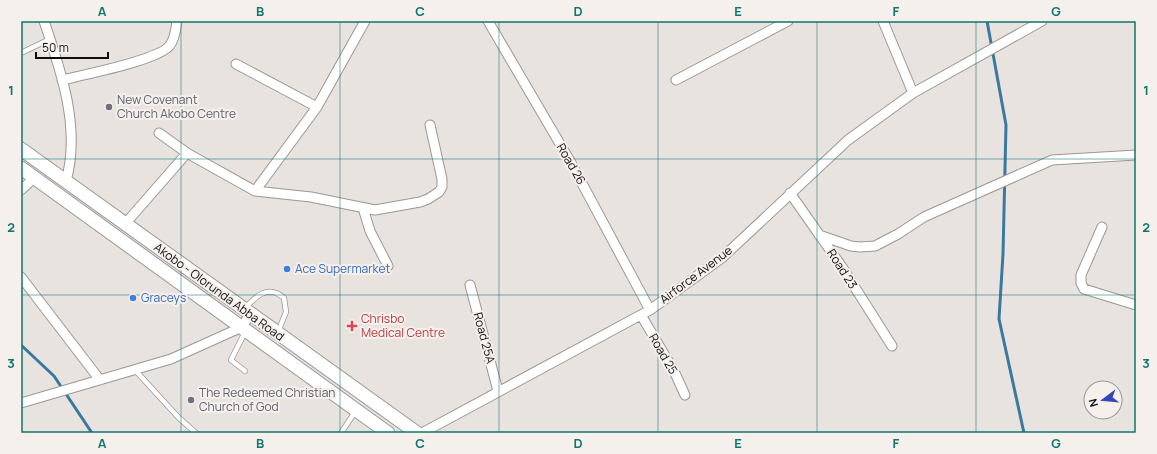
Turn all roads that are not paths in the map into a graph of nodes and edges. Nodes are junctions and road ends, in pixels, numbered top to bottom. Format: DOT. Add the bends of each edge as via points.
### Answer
graph roads {
  1 [pos="44,21"];
  2 [pos="177,21"];
  3 [pos="365,21"];
  4 [pos="488,21"];
  5 [pos="788,21"];
  6 [pos="883,21"];
  7 [pos="1042,21"];
  8 [pos="50,39"];
  9 [pos="21,53"];
  10 [pos="236,64"];
  11 [pos="62,80"];
  12 [pos="676,80"];
  13 [pos="913,93"];
  14 [pos="317,107"];
  15 [pos="430,125"];
  16 [pos="159,133"];
  17 [pos="21,149"];
  18 [pos="187,153"];
  19 [pos="1136,155"];
  20 [pos="21,168"];
  21 [pos="34,178"];
  22 [pos="66,181"];
  23 [pos="21,190"];
  24 [pos="255,191"];
  25 [pos="790,192"];
  26 [pos="363,208"];
  27 [pos="125,224"];
  28 [pos="1102,227"];
  29 [pos="819,235"];
  30 [pos="388,266"];
  31 [pos="21,277"];
  32 [pos="470,285"];
  33 [pos="1136,305"];
  34 [pos="650,310"];
  35 [pos="247,312"];
  36 [pos="641,315"];
  37 [pos="244,329"];
  38 [pos="278,334"];
  39 [pos="892,346"];
  40 [pos="135,370"];
  41 [pos="245,371"];
  42 [pos="100,380"];
  43 [pos="498,391"];
  44 [pos="685,395"];
  45 [pos="21,403"];
  46 [pos="356,410"];
  47 [pos="196,433"];
  48 [pos="341,433"];
  49 [pos="388,433"];
  50 [pos="417,433"];
  51 [pos="422,433"];
  1 -- 8 [label="street"];
  2 -- 11 [label="street" via="170,45 161,53 143,60"];
  3 -- 14 [label="street"];
  4 -- 34 [label="street, Road 26" via="570,161"];
  5 -- 12 [label="street"];
  6 -- 13 [label="street"];
  7 -- 13 [label="street, Airforce Avenue"];
  8 -- 9 [label="lane"];
  8 -- 11 [label="street"];
  10 -- 14 [label="street"];
  11 -- 22 [label="street" via="72,142"];
  13 -- 25 [label="street, Airforce Avenue" via="848,140"];
  14 -- 24 [label="street"];
  15 -- 26 [label="street" via="442,179 439,192 420,202 375,210"];
  16 -- 18 [label="street"];
  17 -- 22 [label="main road, Akobo - Olorunda Abba Road"];
  18 -- 24 [label="street"];
  18 -- 27 [label="street"];
  19 -- 29 [label="street" via="1052,160 924,217 875,246 851,246"];
  20 -- 21 [label="main road, Akobo - Olorunda Abba Road"];
  21 -- 23 [label="street"];
  21 -- 37 [label="main road, Akobo - Olorunda Abba Road"];
  22 -- 27 [label="main road, Akobo - Olorunda Abba Road"];
  24 -- 26 [label="street" via="312,196"];
  25 -- 29 [label="street, Road 23"];
  25 -- 34 [label="street, Airforce Avenue" via="723,257"];
  26 -- 30 [label="street" via="370,231"];
  27 -- 35 [label="main road, Akobo - Olorunda Abba Road"];
  28 -- 33 [label="street" via="1081,275 1081,283 1084,289"];
  29 -- 39 [label="street, Road 23"];
  31 -- 42 [label="street"];
  32 -- 43 [label="street, Road 25A"];
  34 -- 36 [label="street, Airforce Avenue"];
  35 -- 37 [label="street"];
  35 -- 38 [label="main road, Akobo - Olorunda Abba Road"];
  35 -- 38 [label="lane" via="258,295 265,292 278,293 284,298 286,312"];
  36 -- 43 [label="street, Airforce Avenue"];
  36 -- 44 [label="street, Road 25"];
  37 -- 40 [label="street" via="171,360"];
  37 -- 41 [label="lane" via="231,360"];
  37 -- 46 [label="main road, Akobo - Olorunda Abba Road"];
  38 -- 50 [label="main road, Akobo - Olorunda Abba Road"];
  40 -- 42 [label="street"];
  40 -- 47 [label="lane"];
  42 -- 45 [label="street"];
  43 -- 51 [label="street, Airforce Avenue"];
  46 -- 48 [label="lane"];
  46 -- 49 [label="main road, Akobo - Olorunda Abba Road"];
}
